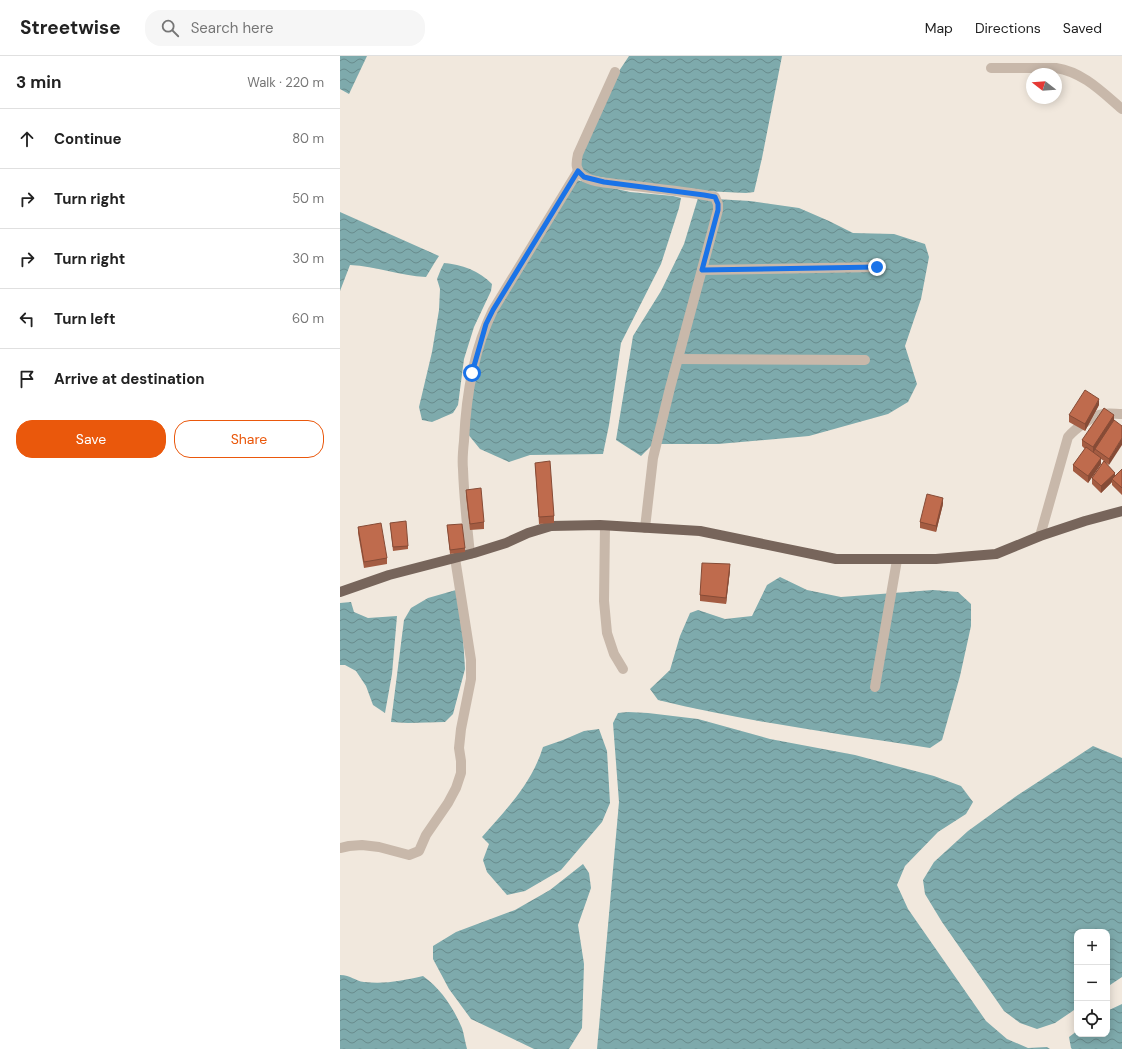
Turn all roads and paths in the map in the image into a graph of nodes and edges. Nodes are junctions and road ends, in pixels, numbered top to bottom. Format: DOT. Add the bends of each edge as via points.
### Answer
graph roads {
  1 [pos="991,68"];
  2 [pos="615,72"];
  3 [pos="1122,108"];
  4 [pos="578,171"];
  5 [pos="877,267"];
  6 [pos="702,270"];
  7 [pos="678,359"];
  8 [pos="865,360"];
  9 [pos="1122,414"];
  10 [pos="1122,511"];
  11 [pos="605,526"];
  12 [pos="645,528"];
  13 [pos="1040,536"];
  14 [pos="470,554"];
  15 [pos="454,558"];
  16 [pos="896,560"];
  17 [pos="340,592"];
  18 [pos="623,670"];
  19 [pos="875,687"];
  20 [pos="340,848"];
  1 -- 3 [label="street" via="1067,69 1094,85"];
  2 -- 4 [label="street" via="578,154"];
  4 -- 6 [label="street" via="584,177 604,182 715,197 718,210"];
  4 -- 14 [label="street" via="493,310 476,356 465,417 463,467"];
  5 -- 6 [label="street"];
  6 -- 7 [label="street"];
  7 -- 8 [label="street"];
  7 -- 12 [label="street" via="653,458"];
  9 -- 13 [label="street" via="1101,414 1083,424 1068,437"];
  10 -- 13 [label="main road" via="1085,520"];
  11 -- 12 [label="main road"];
  11 -- 14 [label="main road" via="551,526"];
  11 -- 18 [label="street" via="604,601 607,633"];
  12 -- 16 [label="main road" via="700,531 836,559"];
  13 -- 16 [label="main road" via="996,554"];
  14 -- 15 [label="main road"];
  15 -- 17 [label="main road" via="389,575"];
  15 -- 20 [label="street" via="471,660 468,699 460,729 461,773 456,788 426,835 419,851 409,855 362,845"];
  16 -- 19 [label="street"];
}
